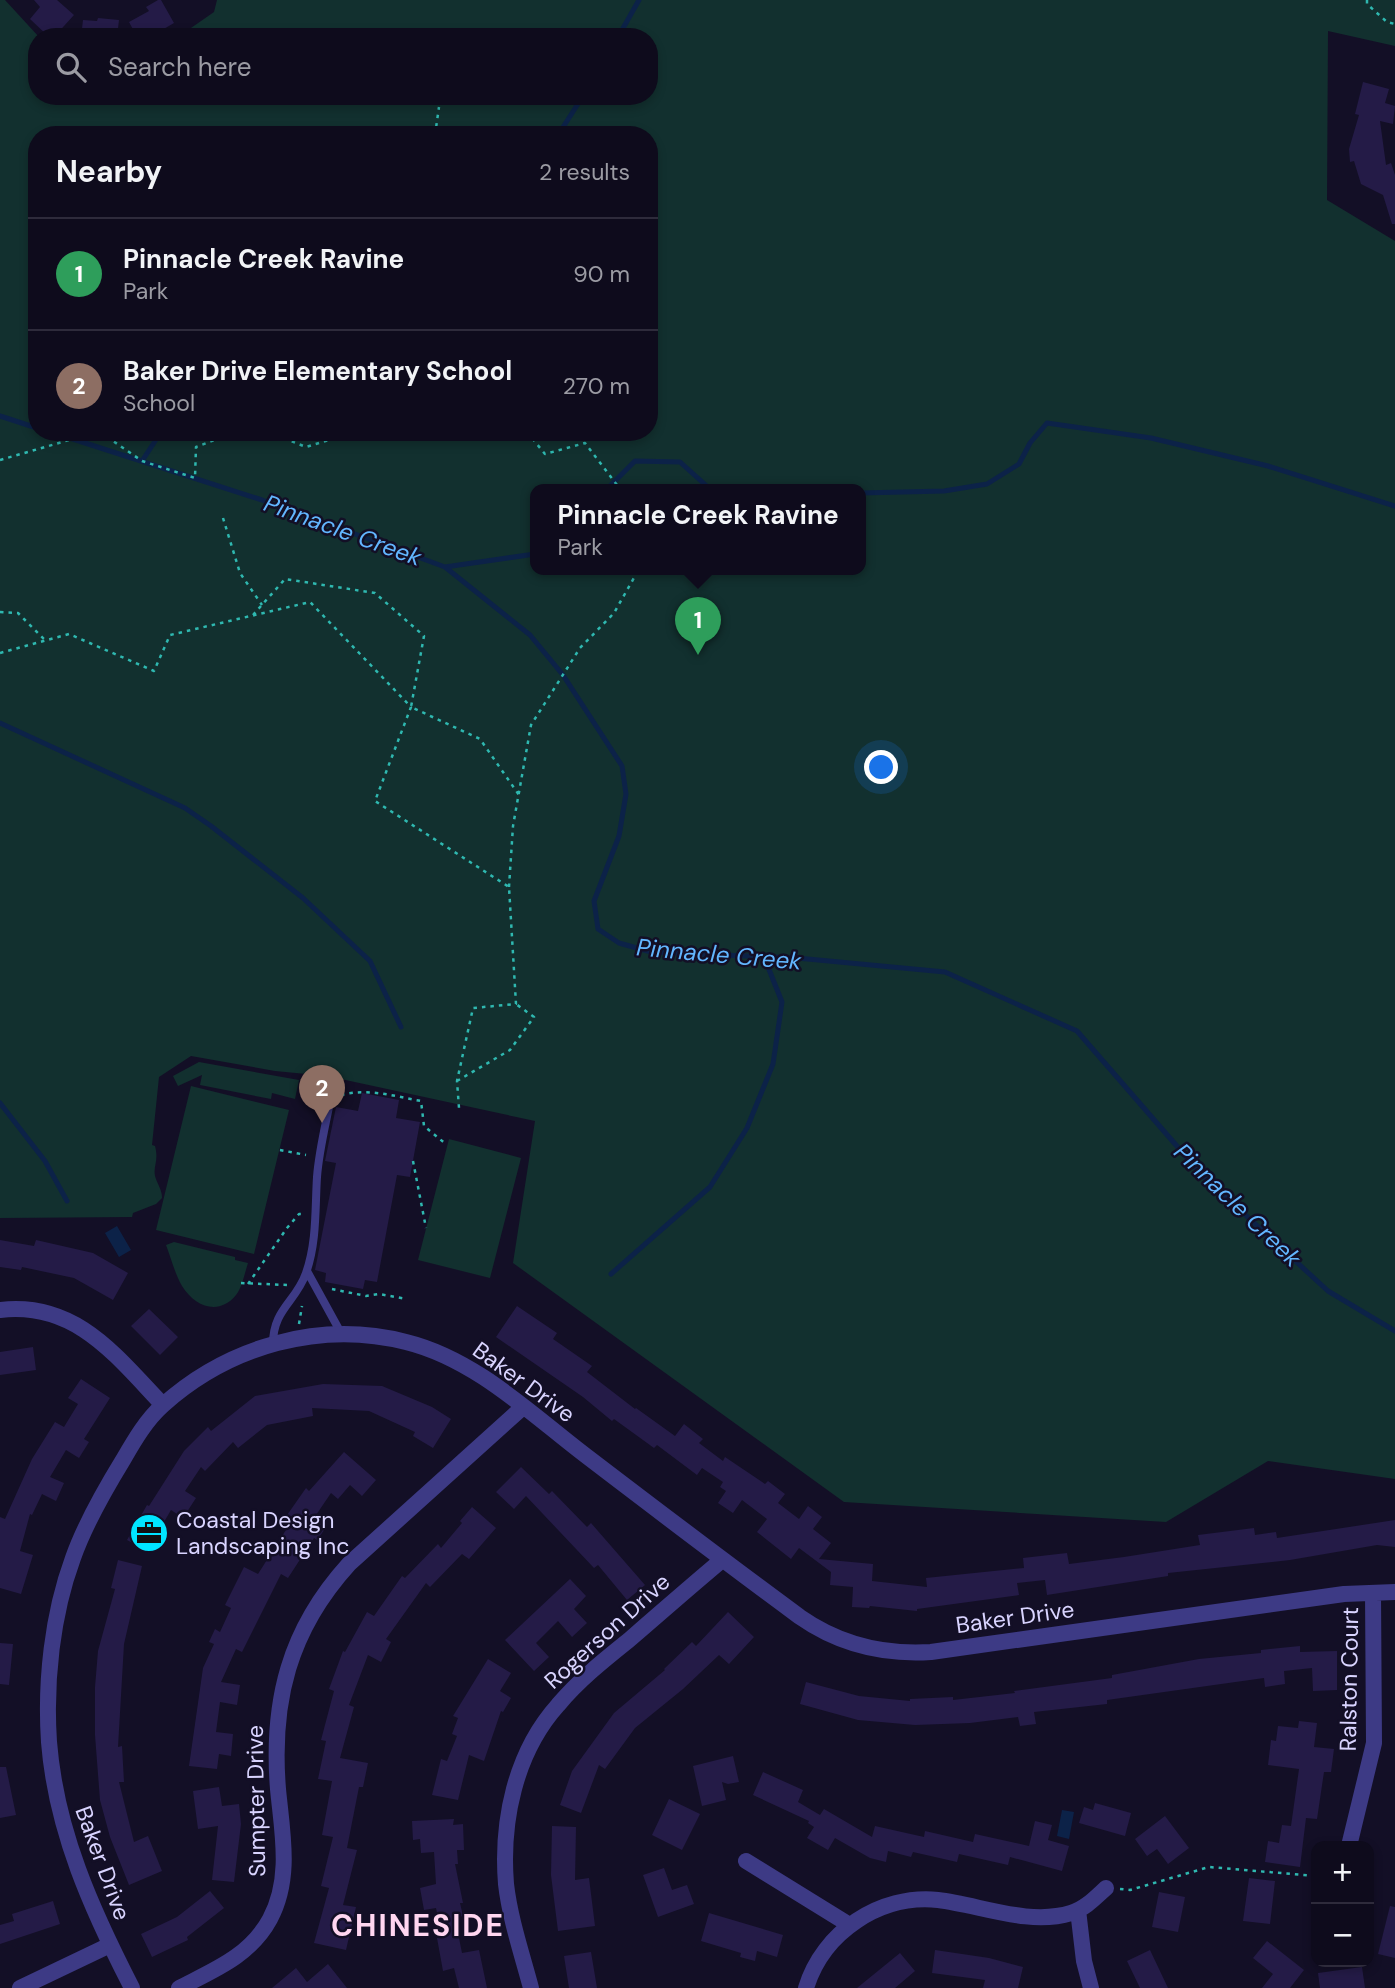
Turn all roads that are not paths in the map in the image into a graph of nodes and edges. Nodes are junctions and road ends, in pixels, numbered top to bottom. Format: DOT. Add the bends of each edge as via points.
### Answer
graph roads {
  1 [pos="331,1097"];
  2 [pos="307,1271"];
  3 [pos="0,1310"];
  4 [pos="341,1333"];
  5 [pos="273,1344"];
  6 [pos="163,1405"];
  7 [pos="523,1407"];
  8 [pos="722,1560"];
  9 [pos="1395,1592"];
  10 [pos="1373,1593"];
  11 [pos="1350,1841"];
  12 [pos="746,1861"];
  13 [pos="1106,1888"];
  14 [pos="1078,1910"];
  15 [pos="848,1924"];
  16 [pos="110,1945"];
  17 [pos="20,1988"];
  18 [pos="132,1988"];
  19 [pos="179,1988"];
  20 [pos="531,1988"];
  21 [pos="806,1988"];
  22 [pos="1091,1988"];
  1 -- 2 [label="lane" via="319,1158"];
  2 -- 4 [label="lane"];
  2 -- 5 [label="lane" via="276,1319"];
  3 -- 6 [label="street" via="46,1311 89,1333"];
  4 -- 5 [label="street, Baker Drive" via="299,1336"];
  4 -- 7 [label="street, Baker Drive" via="400,1340 433,1350 473,1370"];
  5 -- 6 [label="street, Baker Drive" via="220,1364"];
  6 -- 16 [label="street, Baker Drive" via="108,1484 73,1558 52,1652 49,1740 56,1798 82,1881"];
  7 -- 8 [label="street, Baker Drive"];
  7 -- 19 [label="street, Sumpter Drive" via="349,1564 313,1608 290,1660 277,1716 284,1863 275,1908 243,1953"];
  8 -- 10 [label="street, Baker Drive" via="813,1626 856,1644 900,1653"];
  8 -- 20 [label="street, Rogerson Drive" via="581,1681 546,1720 528,1753 512,1793 505,1851 511,1910"];
  9 -- 10 [label="street, Baker Drive"];
  10 -- 11 [label="street, Ralston Court" via="1374,1743"];
  12 -- 15 [label="street"];
  13 -- 14 [label="street"];
  14 -- 15 [label="street" via="1039,1916 919,1900 877,1910"];
  14 -- 22 [label="street"];
  15 -- 21 [label="street" via="826,1949"];
  16 -- 17 [label="street"];
  16 -- 18 [label="street, Baker Drive"];
}
